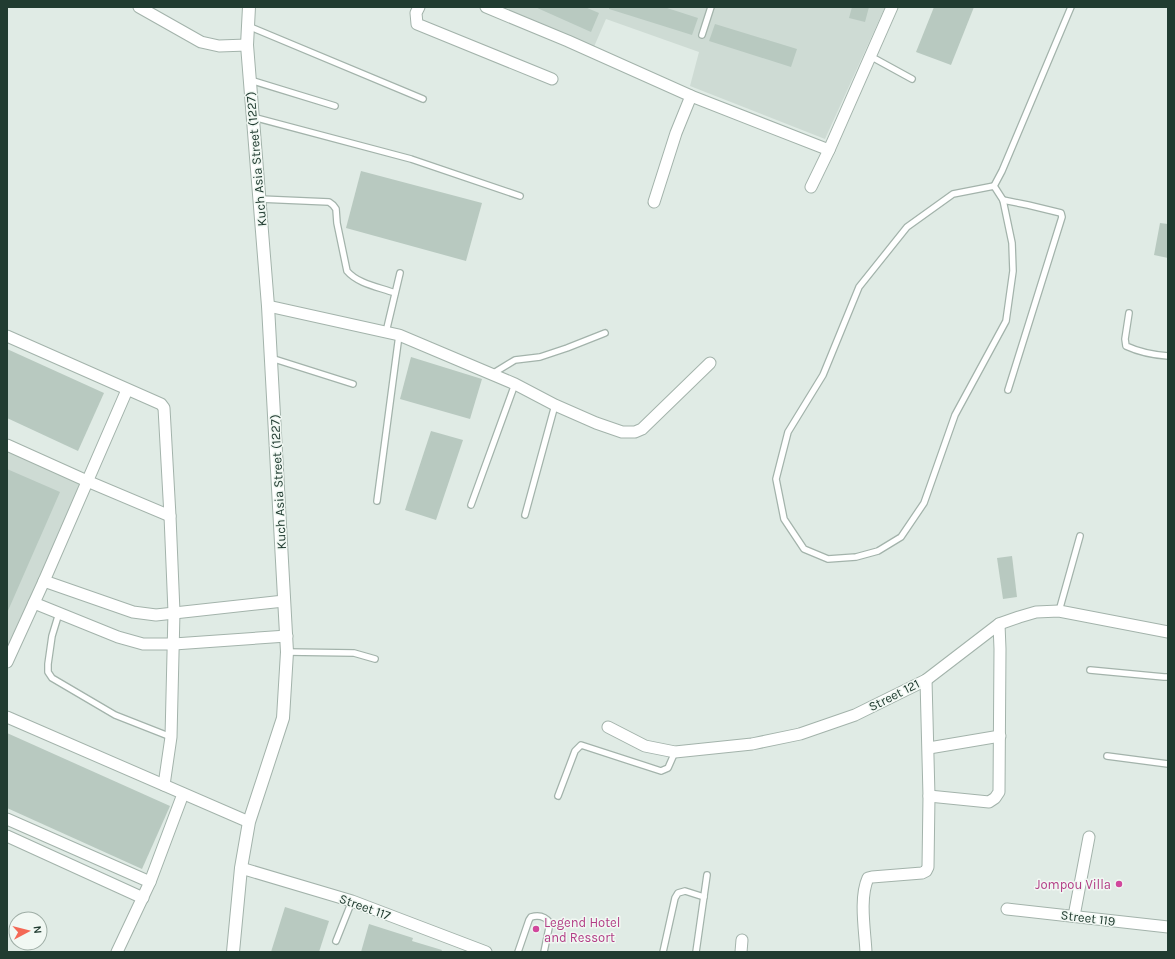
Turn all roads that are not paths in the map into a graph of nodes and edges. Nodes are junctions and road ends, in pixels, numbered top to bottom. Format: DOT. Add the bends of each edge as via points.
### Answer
graph roads {
  1 [pos="139,7"];
  2 [pos="249,7"];
  3 [pos="419,7"];
  4 [pos="486,7"];
  5 [pos="711,7"];
  6 [pos="892,7"];
  7 [pos="1070,7"];
  8 [pos="248,26"];
  9 [pos="702,35"];
  10 [pos="247,46"];
  11 [pos="870,56"];
  12 [pos="552,79"];
  13 [pos="912,79"];
  14 [pos="250,80"];
  15 [pos="691,96"];
  16 [pos="423,99"];
  17 [pos="335,106"];
  18 [pos="253,116"];
  19 [pos="829,150"];
  20 [pos="994,186"];
  21 [pos="811,187"];
  22 [pos="520,196"];
  23 [pos="260,199"];
  24 [pos="1002,200"];
  25 [pos="654,202"];
  26 [pos="400,273"];
  27 [pos="395,293"];
  28 [pos="268,306"];
  29 [pos="1129,313"];
  30 [pos="386,332"];
  31 [pos="605,333"];
  32 [pos="399,335"];
  33 [pos="7,336"];
  34 [pos="1168,356"];
  35 [pos="271,358"];
  36 [pos="710,363"];
  37 [pos="491,374"];
  38 [pos="353,384"];
  39 [pos="515,384"];
  40 [pos="127,390"];
  41 [pos="1008,390"];
  42 [pos="555,405"];
  43 [pos="7,445"];
  44 [pos="87,481"];
  45 [pos="377,502"];
  46 [pos="471,505"];
  47 [pos="525,515"];
  48 [pos="170,516"];
  49 [pos="1080,536"];
  50 [pos="44,581"];
  51 [pos="284,601"];
  52 [pos="34,603"];
  53 [pos="1059,611"];
  54 [pos="174,612"];
  55 [pos="59,613"];
  56 [pos="998,624"];
  57 [pos="1168,632"];
  58 [pos="287,636"];
  59 [pos="174,644"];
  60 [pos="287,652"];
  61 [pos="375,659"];
  62 [pos="7,662"];
  63 [pos="1090,670"];
  64 [pos="1168,676"];
  65 [pos="926,680"];
  66 [pos="7,716"];
  67 [pos="608,727"];
  68 [pos="1000,736"];
  69 [pos="171,737"];
  70 [pos="929,748"];
  71 [pos="676,752"];
  72 [pos="1107,756"];
  73 [pos="1168,764"];
  74 [pos="164,785"];
  75 [pos="183,794"];
  76 [pos="558,796"];
  77 [pos="929,796"];
  78 [pos="7,819"];
  79 [pos="249,822"];
  80 [pos="7,836"];
  81 [pos="1089,837"];
  82 [pos="241,868"];
  83 [pos="707,875"];
  84 [pos="150,882"];
  85 [pos="704,897"];
  86 [pos="143,898"];
  87 [pos="352,901"];
  88 [pos="1007,909"];
  89 [pos="1074,916"];
  90 [pos="1168,927"];
  91 [pos="742,940"];
  92 [pos="336,941"];
  93 [pos="117,952"];
  94 [pos="232,952"];
  95 [pos="486,952"];
  96 [pos="518,952"];
  97 [pos="544,952"];
  98 [pos="663,952"];
  99 [pos="696,952"];
  100 [pos="741,952"];
  101 [pos="866,952"];
  1 -- 10 [label="street" via="201,42 218,46"];
  2 -- 8 [label="street, Kuch Asia Street (1227)"];
  3 -- 12 [label="street" via="416,13 417,24"];
  4 -- 15 [label="street"];
  5 -- 9 [label="lane"];
  6 -- 11 [label="street"];
  7 -- 20 [label="lane"];
  8 -- 10 [label="street, Kuch Asia Street (1227)"];
  8 -- 16 [label="lane"];
  10 -- 14 [label="street, Kuch Asia Street (1227)"];
  11 -- 13 [label="lane"];
  11 -- 19 [label="street"];
  14 -- 17 [label="lane"];
  14 -- 18 [label="street, Kuch Asia Street (1227)"];
  15 -- 19 [label="street"];
  15 -- 25 [label="street"];
  18 -- 22 [label="lane" via="411,159"];
  18 -- 23 [label="street, Kuch Asia Street (1227)"];
  19 -- 21 [label="street"];
  20 -- 24 [label="lane"];
  20 -- 24 [label="lane" via="953,194 907,227 859,288 823,375 788,432 776,479 784,519 804,549 828,559 878,552 901,537 924,503 955,415 1006,321 1013,271 1012,243"];
  23 -- 27 [label="lane" via="333,204 347,271 358,280"];
  23 -- 28 [label="street, Kuch Asia Street (1227)"];
  24 -- 41 [label="lane" via="1061,214 1062,218"];
  26 -- 27 [label="lane"];
  27 -- 30 [label="lane"];
  28 -- 30 [label="street"];
  28 -- 35 [label="street, Kuch Asia Street (1227)"];
  29 -- 34 [label="lane" via="1124,339 1126,346"];
  30 -- 32 [label="street"];
  31 -- 37 [label="lane" via="540,357 515,360"];
  32 -- 37 [label="street"];
  32 -- 45 [label="lane"];
  33 -- 40 [label="street"];
  35 -- 38 [label="lane"];
  35 -- 51 [label="street, Kuch Asia Street (1227)"];
  36 -- 42 [label="street" via="649,424 635,432 622,432"];
  37 -- 39 [label="street"];
  39 -- 42 [label="street"];
  39 -- 46 [label="lane"];
  40 -- 44 [label="street"];
  40 -- 48 [label="street" via="161,404 164,408"];
  42 -- 47 [label="lane"];
  43 -- 44 [label="street"];
  44 -- 48 [label="street"];
  44 -- 50 [label="street"];
  48 -- 54 [label="street"];
  49 -- 53 [label="lane"];
  50 -- 52 [label="street"];
  50 -- 54 [label="street" via="133,612 156,615"];
  51 -- 54 [label="street"];
  51 -- 58 [label="street, Kuch Asia Street (1227)"];
  52 -- 55 [label="street"];
  52 -- 62 [label="street"];
  53 -- 56 [label="street, Street 121" via="1036,612"];
  53 -- 57 [label="street, Street 121"];
  54 -- 59 [label="street"];
  55 -- 59 [label="street" via="142,644"];
  55 -- 69 [label="lane" via="48,664 48,672 52,678 115,714"];
  56 -- 65 [label="street, Street 121"];
  56 -- 68 [label="street"];
  58 -- 59 [label="street"];
  58 -- 60 [label="street, Kuch Asia Street (1227)"];
  59 -- 69 [label="street"];
  60 -- 61 [label="lane" via="354,653"];
  60 -- 79 [label="street, Kuch Asia Street (1227)" via="283,718"];
  63 -- 64 [label="lane"];
  65 -- 70 [label="street"];
  65 -- 71 [label="street, Street 121" via="855,715 800,734 752,744"];
  66 -- 74 [label="street"];
  67 -- 71 [label="street, Street 121" via="645,746"];
  68 -- 70 [label="street"];
  68 -- 77 [label="street" via="999,792 995,798 989,802"];
  69 -- 74 [label="street"];
  70 -- 77 [label="street"];
  71 -- 76 [label="lane" via="668,768 661,771 581,745 575,752"];
  72 -- 73 [label="lane"];
  74 -- 75 [label="street"];
  75 -- 79 [label="street"];
  75 -- 84 [label="street"];
  77 -- 101 [label="street" via="926,871 872,877 868,878 865,884 863,900"];
  78 -- 84 [label="street"];
  79 -- 82 [label="street, Kuch Asia Street (1227)"];
  80 -- 86 [label="street"];
  81 -- 89 [label="street"];
  82 -- 87 [label="street, Street 117"];
  82 -- 94 [label="street, Kuch Asia Street (1227)"];
  83 -- 85 [label="lane"];
  84 -- 86 [label="street"];
  85 -- 98 [label="lane" via="685,891 678,893"];
  85 -- 99 [label="lane"];
  86 -- 93 [label="street"];
  87 -- 92 [label="lane"];
  87 -- 95 [label="street, Street 117"];
  88 -- 89 [label="street, Street 119"];
  89 -- 90 [label="street, Street 119"];
  91 -- 100 [label="street"];
  96 -- 97 [label="lane" via="528,920 530,917 541,916 550,923"];
}
